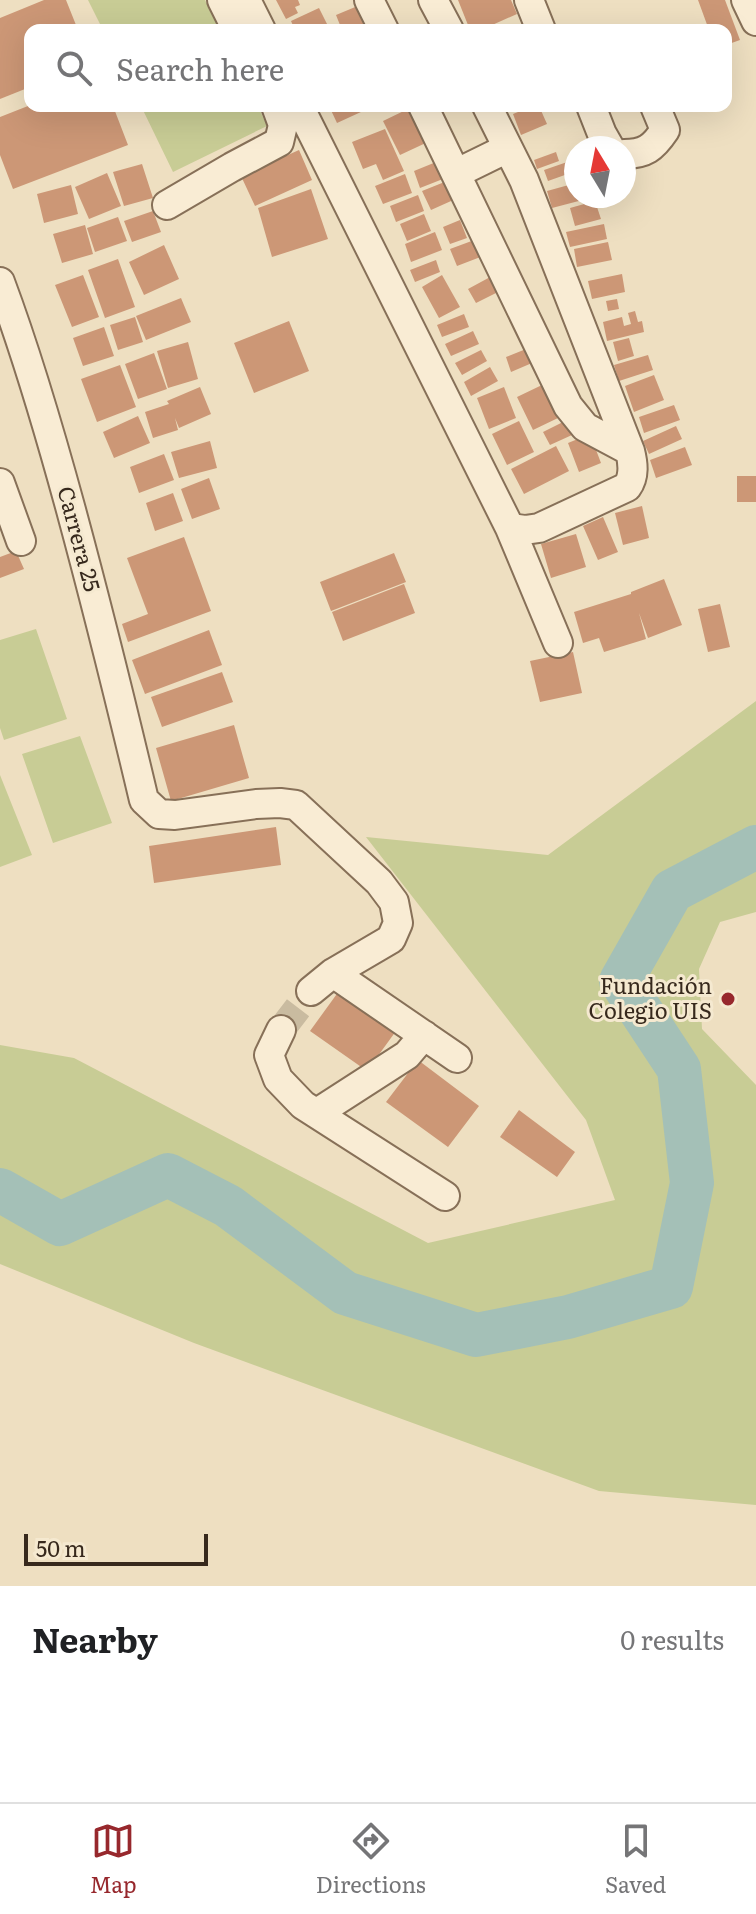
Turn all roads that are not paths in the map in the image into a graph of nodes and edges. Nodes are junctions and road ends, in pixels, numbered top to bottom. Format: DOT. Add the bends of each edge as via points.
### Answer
graph roads {
  1 [pos="222,0"];
  2 [pos="246,0"];
  3 [pos="369,0"];
  4 [pos="433,0"];
  5 [pos="529,0"];
  6 [pos="746,0"];
  7 [pos="756,21"];
  8 [pos="234,24"];
  9 [pos="258,24"];
  10 [pos="381,24"];
  11 [pos="446,24"];
  12 [pos="539,24"];
  13 [pos="278,112"];
  14 [pos="302,112"];
  15 [pos="426,112"];
  16 [pos="490,112"];
  17 [pos="593,112"];
  18 [pos="658,112"];
  19 [pos="603,136"];
  20 [pos="508,148"];
  21 [pos="636,154"];
  22 [pos="457,173"];
  23 [pos="167,205"];
  24 [pos="0,282"];
  25 [pos="630,451"];
  26 [pos="0,483"];
  27 [pos="510,528"];
  28 [pos="21,541"];
  29 [pos="558,643"];
  30 [pos="333,973"];
  31 [pos="311,991"];
  32 [pos="281,1030"];
  33 [pos="424,1035"];
  34 [pos="457,1058"];
  35 [pos="317,1113"];
  36 [pos="445,1196"];
  1 -- 8 [label="street"];
  2 -- 9 [label="street"];
  3 -- 10 [label="street"];
  4 -- 11 [label="street"];
  5 -- 12 [label="street"];
  6 -- 7 [label="street"];
  13 -- 23 [label="street" via="283,125 279,142"];
  14 -- 27 [label="street"];
  15 -- 22 [label="street"];
  16 -- 20 [label="street"];
  17 -- 19 [label="street"];
  18 -- 21 [label="street" via="665,130 655,144"];
  20 -- 22 [label="street"];
  20 -- 25 [label="street"];
  22 -- 25 [label="street" via="568,406 585,427"];
  24 -- 30 [label="street, Carrera 25" via="51,439 144,800 159,814 175,815 268,803 296,805 394,902 398,923 391,939"];
  25 -- 27 [label="street" via="633,470 627,487 539,528"];
  26 -- 28 [label="street"];
  27 -- 29 [label="street"];
  30 -- 31 [label="street"];
  30 -- 33 [label="street"];
  32 -- 35 [label="street" via="269,1055 278,1079"];
  33 -- 34 [label="street"];
  33 -- 35 [label="street" via="407,1055"];
  35 -- 36 [label="street"];
}
